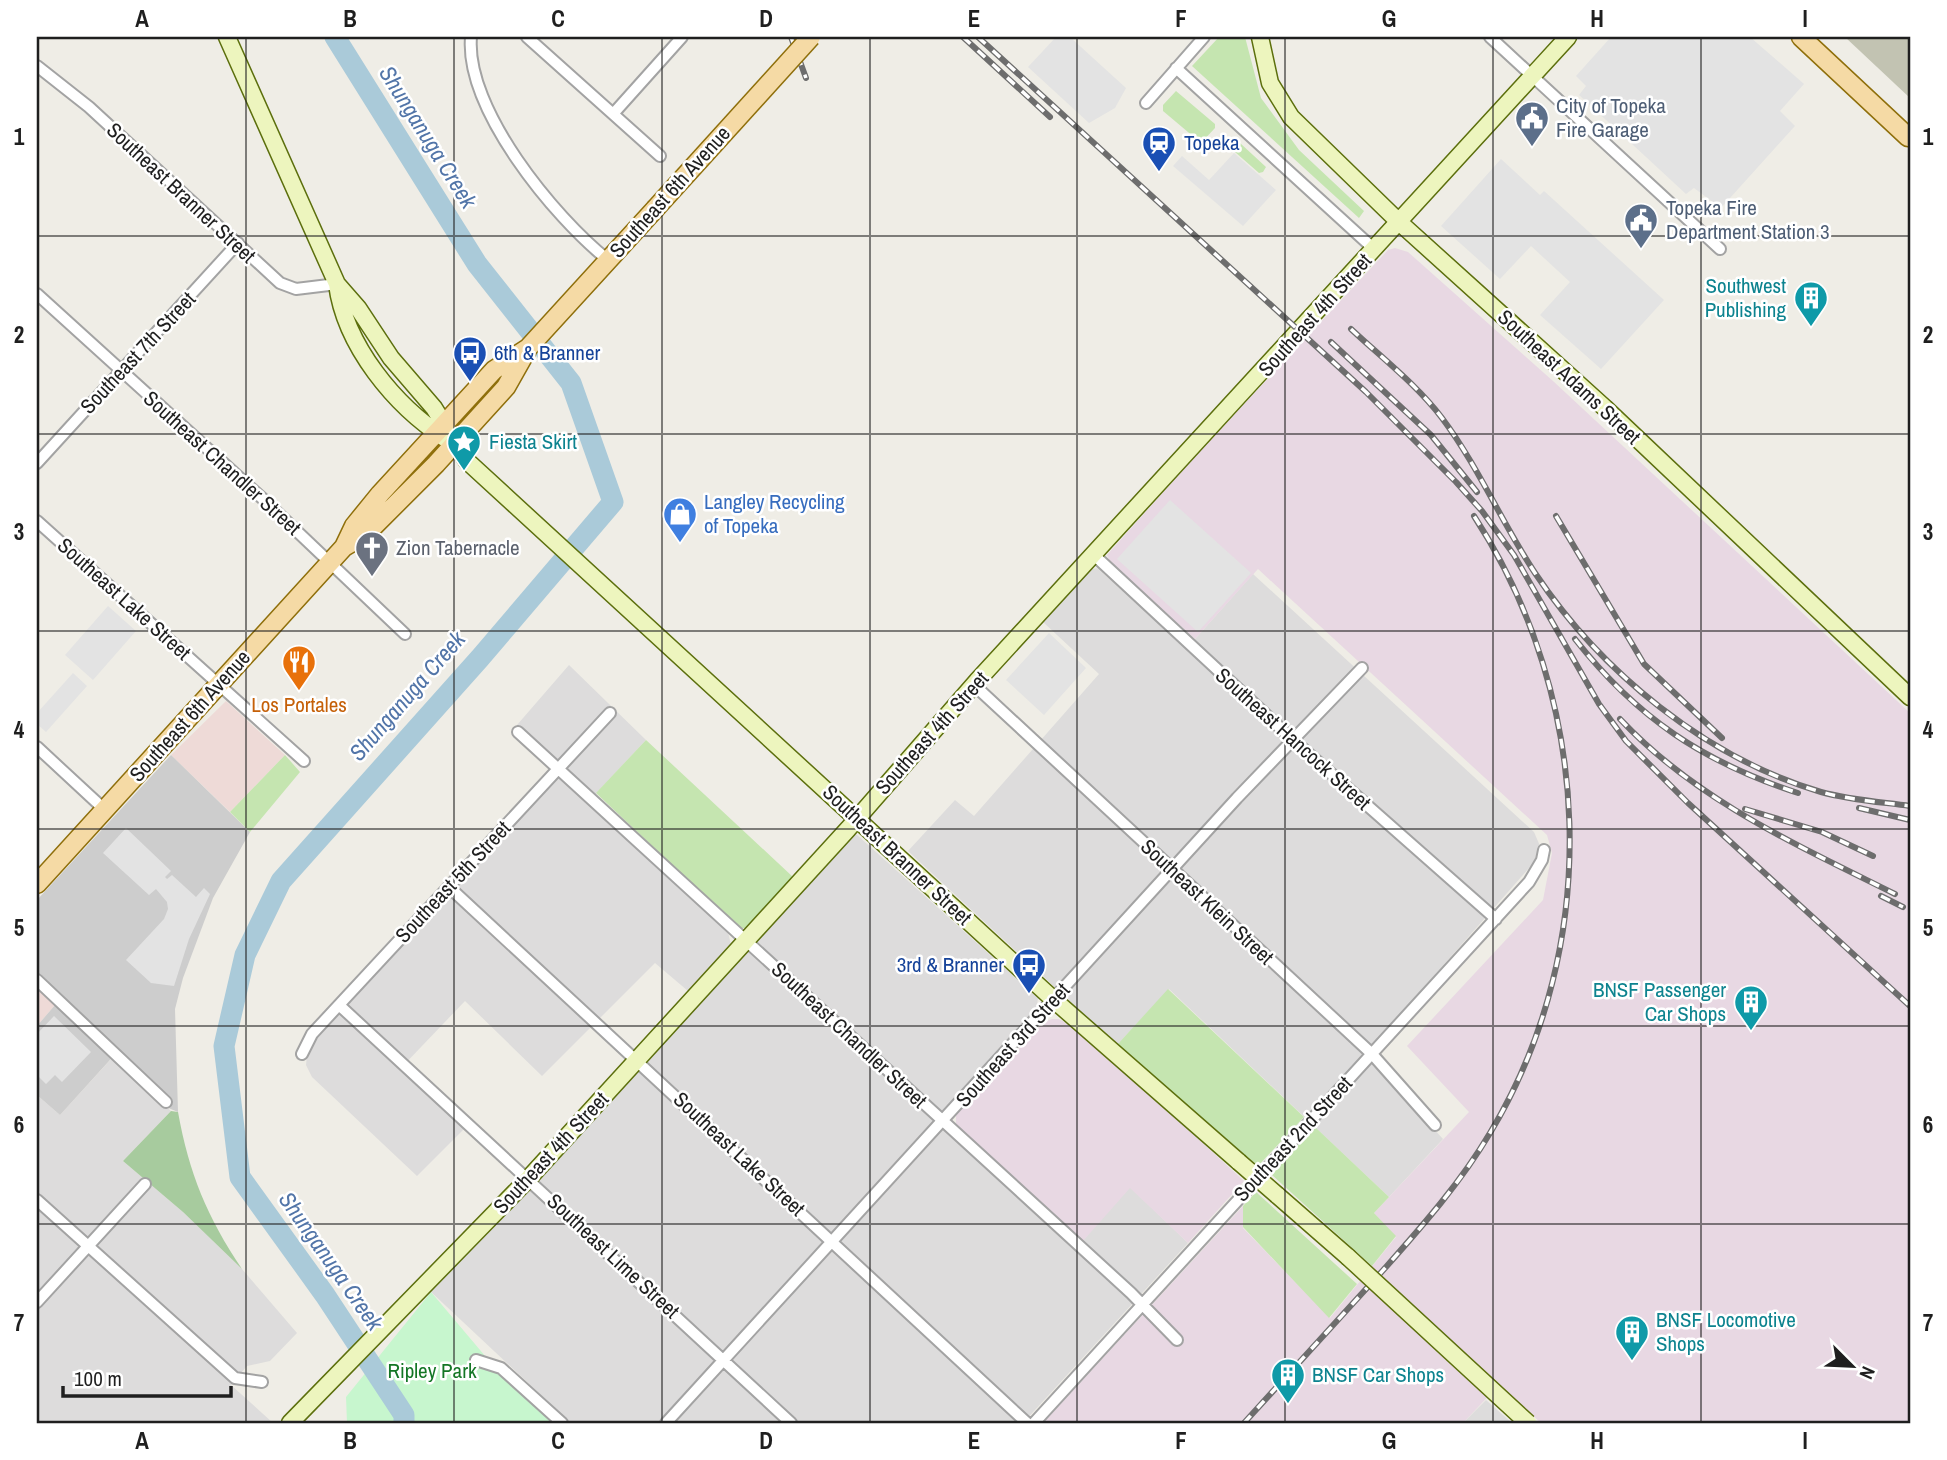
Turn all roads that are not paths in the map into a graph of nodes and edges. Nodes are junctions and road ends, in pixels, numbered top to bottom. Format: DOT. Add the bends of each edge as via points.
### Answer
graph roads {
  1 [pos="227,37"];
  2 [pos="471,37"];
  3 [pos="527,37"];
  4 [pos="682,37"];
  5 [pos="811,37"];
  6 [pos="1260,37"];
  7 [pos="1490,37"];
  8 [pos="1568,37"];
  9 [pos="1801,37"];
  10 [pos="1198,39"];
  11 [pos="37,66"];
  12 [pos="1176,68"];
  13 [pos="1533,76"];
  14 [pos="1146,103"];
  15 [pos="612,114"];
  16 [pos="1909,138"];
  17 [pos="660,156"];
  18 [pos="1399,222"];
  19 [pos="238,243"];
  20 [pos="1374,249"];
  21 [pos="1720,249"];
  22 [pos="608,260"];
  23 [pos="337,284"];
  24 [pos="37,294"];
  25 [pos="528,348"];
  26 [pos="121,371"];
  27 [pos="440,429"];
  28 [pos="453,444"];
  29 [pos="37,463"];
  30 [pos="37,520"];
  31 [pos="344,547"];
  32 [pos="1094,555"];
  33 [pos="330,563"];
  34 [pos="404,634"];
  35 [pos="1362,668"];
  36 [pos="219,684"];
  37 [pos="974,684"];
  38 [pos="1910,696"];
  39 [pos="610,713"];
  40 [pos="518,732"];
  41 [pos="1292,739"];
  42 [pos="37,747"];
  43 [pos="304,761"];
  44 [pos="558,769"];
  45 [pos="104,810"];
  46 [pos="857,818"];
  47 [pos="1544,850"];
  48 [pos="1173,870"];
  49 [pos="37,884"];
  50 [pos="449,887"];
  51 [pos="1496,919"];
  52 [pos="746,941"];
  53 [pos="37,980"];
  54 [pos="1054,1000"];
  55 [pos="339,1005"];
  56 [pos="1372,1054"];
  57 [pos="302,1055"];
  58 [pos="638,1059"];
  59 [pos="166,1102"];
  60 [pos="942,1121"];
  61 [pos="1435,1125"];
  62 [pos="528,1178"];
  63 [pos="145,1184"];
  64 [pos="37,1200"];
  65 [pos="832,1242"];
  66 [pos="88,1247"];
  67 [pos="37,1302"];
  68 [pos="1142,1303"];
  69 [pos="1177,1340"];
  70 [pos="724,1359"];
  71 [pos="476,1360"];
  72 [pos="262,1382"];
  73 [pos="290,1423"];
  74 [pos="562,1423"];
  75 [pos="666,1423"];
  76 [pos="791,1423"];
  77 [pos="1027,1423"];
  78 [pos="1034,1423"];
  79 [pos="1528,1423"];
  1 -- 23 [label="street"];
  2 -- 22 [label="street" via="476,86 494,122 561,216"];
  3 -- 15 [label="street"];
  4 -- 15 [label="street"];
  5 -- 22 [label="main road, Southeast 6th Avenue, bridge"];
  6 -- 18 [label="street, Southeast Adams Street" via="1270,83 1291,117"];
  7 -- 13 [label="street"];
  8 -- 13 [label="street, Southeast 4th Street"];
  9 -- 16 [label="main road"];
  10 -- 12 [label="street"];
  11 -- 19 [label="street, Southeast Branner Street" via="89,107"];
  12 -- 14 [label="street"];
  12 -- 20 [label="street"];
  13 -- 18 [label="street, Southeast 4th Street"];
  13 -- 21 [label="street"];
  15 -- 17 [label="street"];
  18 -- 20 [label="street, Southeast 4th Street"];
  18 -- 38 [label="street, Southeast Adams Street" via="1605,408"];
  19 -- 23 [label="street, Southeast Branner Street" via="280,283 296,289"];
  19 -- 26 [label="street, Southeast 7th Street"];
  20 -- 32 [label="street, Southeast 4th Street"];
  22 -- 25 [label="main road, Southeast 6th Avenue"];
  23 -- 27 [label="street, Southeast Branner Street" via="434,408"];
  24 -- 26 [label="street, Southeast Chandler Street"];
  25 -- 27 [label="main road, Southeast 6th Avenue" via="494,370"];
  25 -- 28 [label="main road, Southeast 6th Avenue" via="506,387"];
  26 -- 29 [label="street, Southeast 7th Street"];
  26 -- 33 [label="street, Southeast Chandler Street"];
  27 -- 28 [label="street, Southeast Branner Street"];
  27 -- 31 [label="main road, Southeast 6th Avenue" via="380,494 354,526"];
  28 -- 31 [label="main road, Southeast 6th Avenue" via="366,534"];
  28 -- 46 [label="street, Southeast Branner Street"];
  30 -- 36 [label="street, Southeast Lake Street"];
  31 -- 33 [label="main road, Southeast 6th Avenue"];
  32 -- 37 [label="street, Southeast 4th Street"];
  32 -- 41 [label="street, Southeast Hancock Street"];
  33 -- 34 [label="street, Southeast Chandler Street"];
  33 -- 36 [label="main road, Southeast 6th Avenue"];
  35 -- 41 [label="street, Southeast 3rd Street"];
  36 -- 43 [label="street, Southeast Lake Street"];
  36 -- 45 [label="main road, Southeast 6th Avenue"];
  37 -- 46 [label="street, Southeast 4th Street"];
  37 -- 48 [label="street, Southeast Klein Street"];
  39 -- 44 [label="street, Southeast 5th Street"];
  40 -- 44 [label="street, Southeast Chandler Street"];
  41 -- 48 [label="street, Southeast 3rd Street"];
  41 -- 51 [label="street, Southeast Hancock Street"];
  42 -- 45 [label="street"];
  44 -- 50 [label="street, Southeast 5th Street"];
  44 -- 52 [label="street, Southeast Chandler Street"];
  45 -- 49 [label="main road, Southeast 6th Avenue"];
  46 -- 52 [label="street, Southeast 4th Street"];
  46 -- 54 [label="street, Southeast Branner Street"];
  47 -- 51 [label="street, Southeast 2nd Street" via="1529,882"];
  48 -- 54 [label="street, Southeast 3rd Street"];
  48 -- 56 [label="street, Southeast Klein Street"];
  50 -- 55 [label="street, Southeast 5th Street"];
  50 -- 58 [label="street, Southeast Lake Street"];
  51 -- 56 [label="street, Southeast 2nd Street"];
  52 -- 58 [label="street, Southeast 4th Street"];
  52 -- 60 [label="street, Southeast Chandler Street"];
  53 -- 59 [label="street"];
  54 -- 60 [label="street, Southeast 3rd Street"];
  54 -- 79 [label="street, Southeast Branner Street, bridge" via="1348,1257"];
  55 -- 57 [label="street, Southeast 5th Street" via="312,1034"];
  55 -- 62 [label="street, Southeast Lime Street"];
  56 -- 61 [label="street, Southeast Klein Street"];
  56 -- 68 [label="street, Southeast 2nd Street"];
  58 -- 62 [label="street, Southeast 4th Street"];
  58 -- 65 [label="street, Southeast Lake Street"];
  60 -- 65 [label="street, Southeast 3rd Street"];
  60 -- 68 [label="street, Southeast Chandler Street"];
  62 -- 70 [label="street, Southeast Lime Street"];
  62 -- 73 [label="street, Southeast 4th Street"];
  63 -- 66 [label="street"];
  64 -- 66 [label="street"];
  65 -- 70 [label="street, Southeast 3rd Street"];
  65 -- 77 [label="street, Southeast Lake Street"];
  66 -- 67 [label="street"];
  66 -- 72 [label="street" via="235,1378"];
  68 -- 69 [label="street, Southeast Chandler Street"];
  68 -- 78 [label="street, Southeast 2nd Street"];
  70 -- 75 [label="street, Southeast 3rd Street"];
  70 -- 76 [label="street, Southeast Lime Street"];
  71 -- 74 [label="street" via="501,1368"];
}
